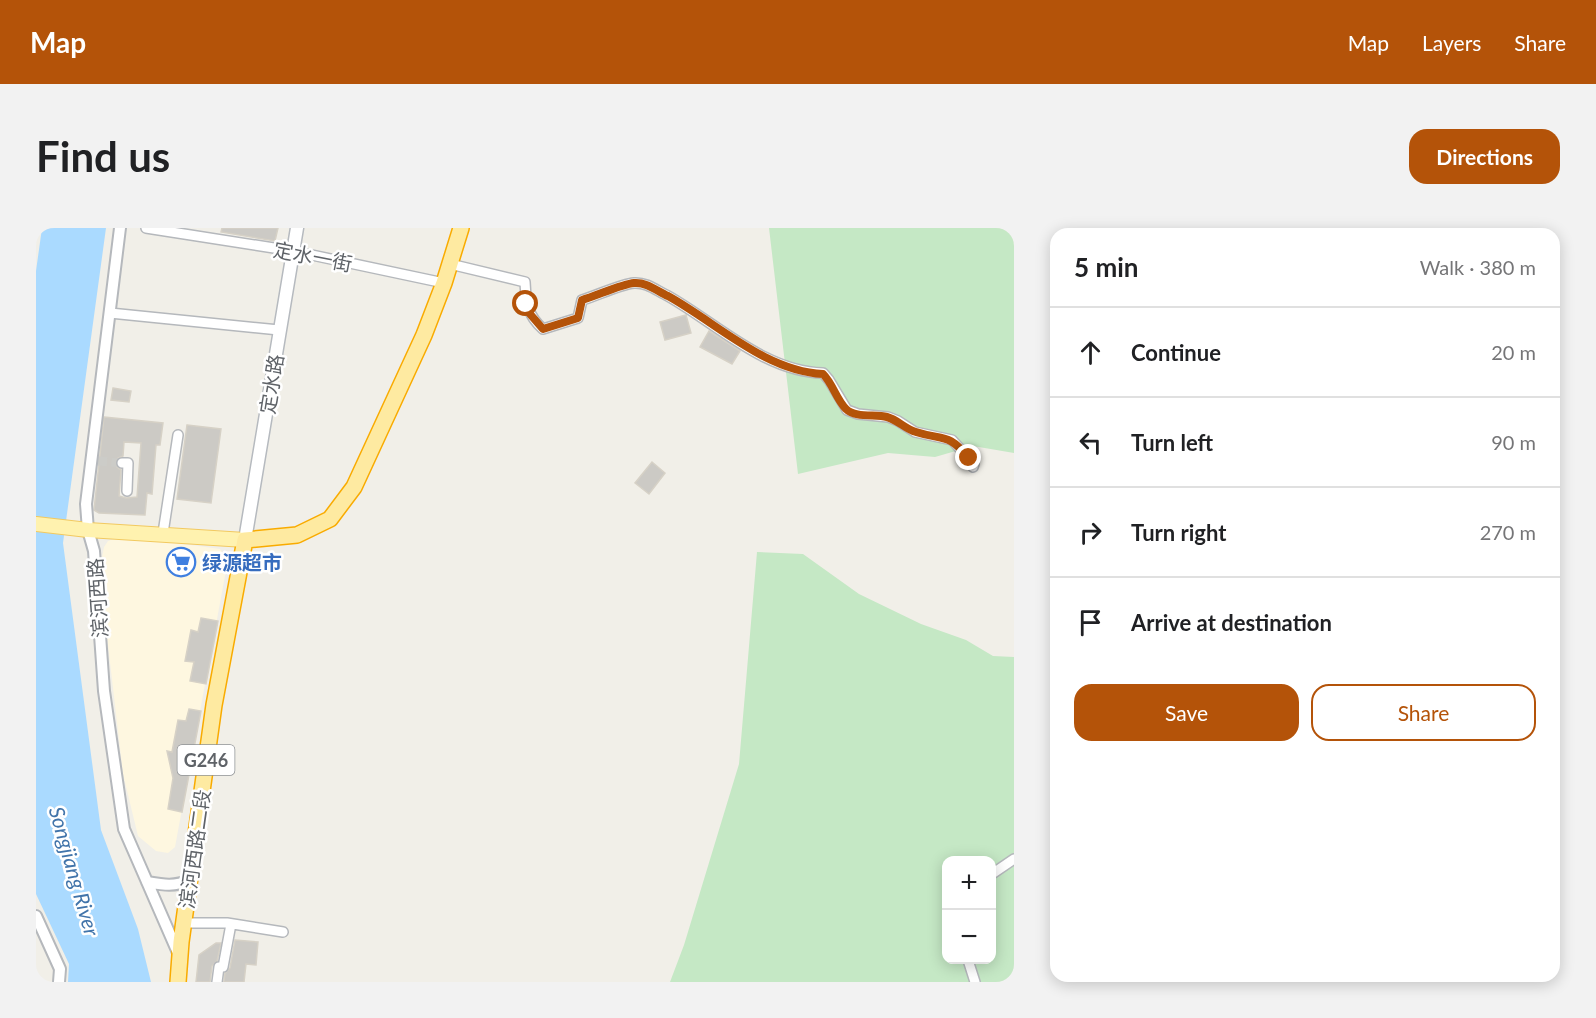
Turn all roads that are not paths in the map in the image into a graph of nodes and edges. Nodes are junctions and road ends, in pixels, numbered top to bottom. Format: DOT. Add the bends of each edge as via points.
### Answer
graph roads {
  1 [pos="120,228"];
  2 [pos="146,228"];
  3 [pos="297,228"];
  4 [pos="461,228"];
  5 [pos="293,251"];
  6 [pos="450,264"];
  7 [pos="444,283"];
  8 [pos="110,313"];
  9 [pos="279,330"];
  10 [pos="178,435"];
  11 [pos="122,463"];
  12 [pos="973,467"];
  13 [pos="127,490"];
  14 [pos="36,524"];
  15 [pos="88,530"];
  16 [pos="163,533"];
  17 [pos="245,540"];
  18 [pos="1014,859"];
  19 [pos="996,871"];
  20 [pos="190,880"];
  21 [pos="147,882"];
  22 [pos="36,916"];
  23 [pos="184,922"];
  24 [pos="231,924"];
  25 [pos="283,933"];
  26 [pos="180,957"];
  27 [pos="969,964"];
  28 [pos="58,982"];
  29 [pos="178,982"];
  30 [pos="217,982"];
  31 [pos="975,982"];
  1 -- 8 [label="street, 滨河西路"];
  2 -- 5 [label="street, 定水一街"];
  3 -- 5 [label="main road, 定水路"];
  4 -- 6 [label="highway"];
  5 -- 7 [label="street, 定水一街"];
  5 -- 9 [label="main road, 定水路"];
  6 -- 7 [label="highway"];
  6 -- 12 [label="street" via="525,282 526,304 543,329 578,318 582,300 633,283 646,284 775,361 823,374 847,410 888,417 915,432 952,440"];
  7 -- 17 [label="highway" via="354,487 330,519 297,535"];
  8 -- 9 [label="street"];
  8 -- 15 [label="street, 滨河西路" via="95,460 86,504"];
  9 -- 17 [label="main road, 定水路"];
  10 -- 16 [label="street"];
  11 -- 13 [label="street" via="128,464"];
  14 -- 15 [label="main road"];
  15 -- 16 [label="main road"];
  15 -- 21 [label="street, 滨河西路" via="94,551 104,691 124,829"];
  16 -- 17 [label="main road"];
  17 -- 20 [label="highway, 滨河西路二段 / G246" via="214,705"];
  18 -- 19 [label="street"];
  20 -- 21 [label="street" via="169,886"];
  20 -- 23 [label="highway, 滨河西路二段 / G246"];
  21 -- 26 [label="street, 滨河西路"];
  22 -- 28 [label="street" via="60,969"];
  23 -- 24 [label="street"];
  23 -- 26 [label="highway, 滨河西路二段 / G246"];
  24 -- 25 [label="street"];
  24 -- 30 [label="street"];
  26 -- 29 [label="highway, 滨河西路二段 / G246"];
  27 -- 31 [label="street"];
}
